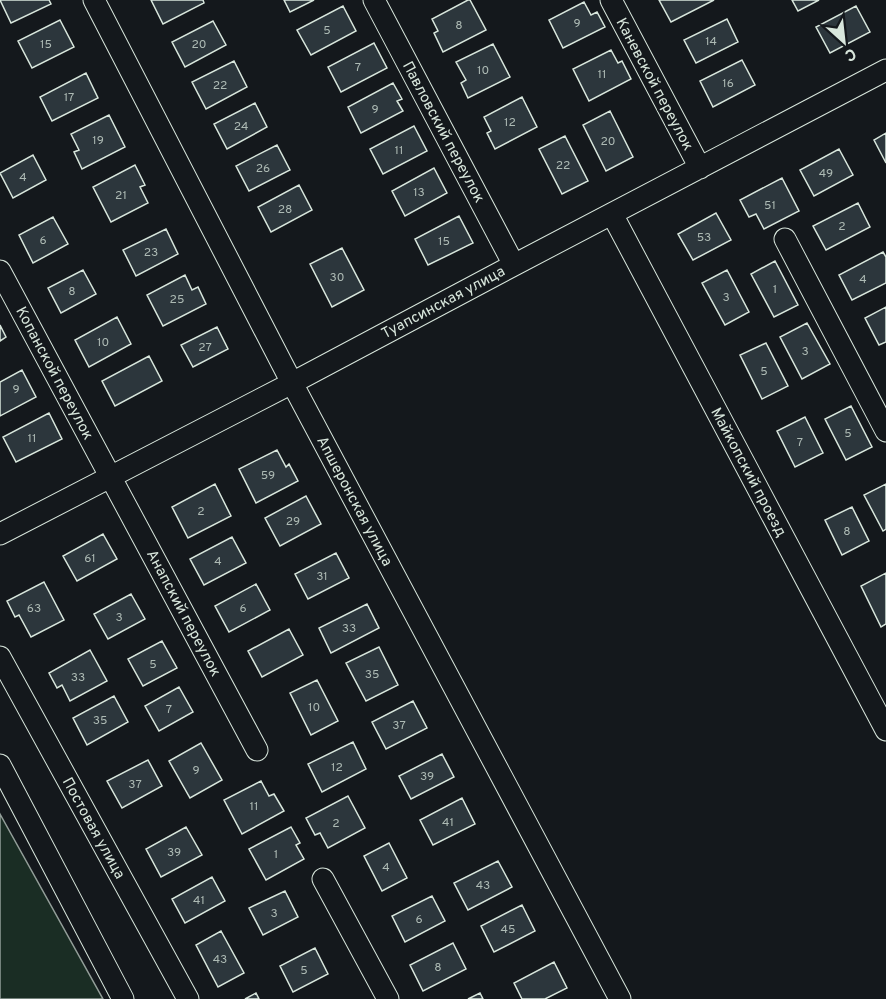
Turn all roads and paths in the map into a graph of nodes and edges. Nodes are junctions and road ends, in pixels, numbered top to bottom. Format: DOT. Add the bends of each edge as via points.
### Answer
graph roads {
  1 [pos="94,0"];
  2 [pos="374,0"];
  3 [pos="611,0"];
  4 [pos="886,70"];
  5 [pos="700,168"];
  6 [pos="612,214"];
  7 [pos="785,239"];
  8 [pos="514,265"];
  9 [pos="0,271"];
  10 [pos="292,383"];
  11 [pos="886,431"];
  12 [pos="111,476"];
  13 [pos="0,534"];
  14 [pos="0,657"];
  15 [pos="886,730"];
  16 [pos="257,750"];
  17 [pos="0,765"];
  18 [pos="323,879"];
  19 [pos="123,999"];
  20 [pos="188,999"];
  21 [pos="388,999"];
  22 [pos="620,999"];
  1 -- 10 [label="street, Апшеронская улица"];
  2 -- 8 [label="street, Павловский переулок"];
  3 -- 5 [label="street, Каневской переулок"];
  4 -- 5 [label="street, Туапсинская улица"];
  5 -- 6 [label="street, Туапсинская улица"];
  6 -- 8 [label="street, Туапсинская улица"];
  6 -- 15 [label="street, Майкопский проезд"];
  7 -- 11 [label="street"];
  8 -- 10 [label="street, Туапсинская улица"];
  9 -- 12 [label="street, Копанской переулок"];
  10 -- 12 [label="street, Туапсинская улица"];
  10 -- 22 [label="street, Апшеронская улица"];
  12 -- 13 [label="street, Туапсинская улица"];
  12 -- 16 [label="street, Анапский переулок"];
  14 -- 20 [label="street, Постовая улица"];
  17 -- 19 [label="street"];
  18 -- 21 [label="street"];
}
